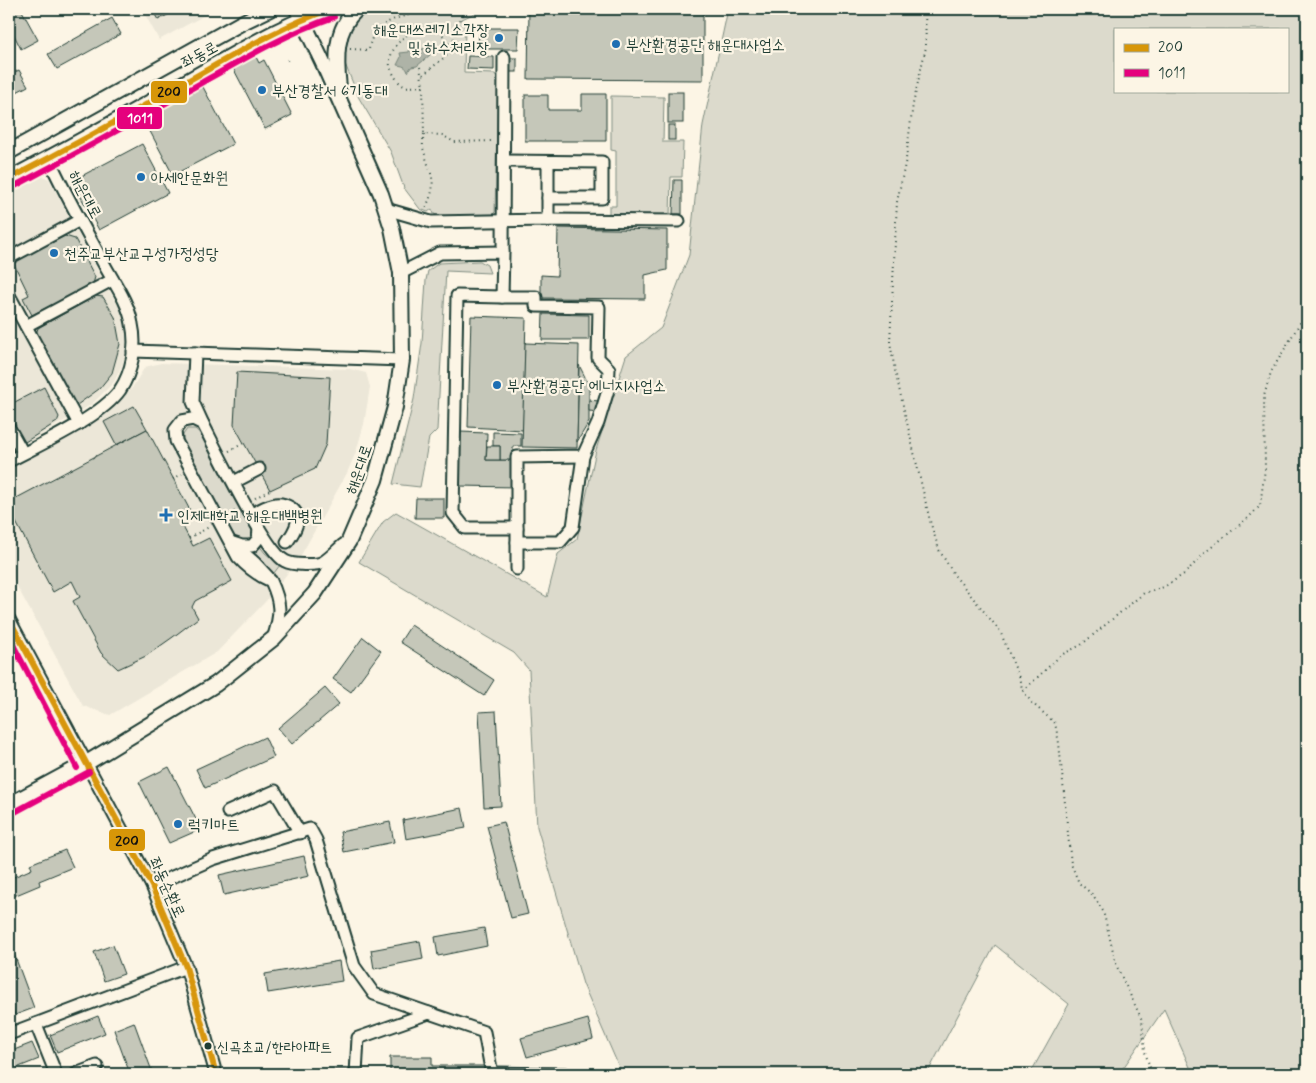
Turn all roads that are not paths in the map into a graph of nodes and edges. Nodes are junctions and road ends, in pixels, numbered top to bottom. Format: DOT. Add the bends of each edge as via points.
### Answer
graph roads {
  1 [pos="270,9"];
  2 [pos="330,9"];
  3 [pos="357,9"];
  4 [pos="300,14"];
  5 [pos="504,57"];
  6 [pos="340,101"];
  7 [pos="9,152"];
  8 [pos="49,159"];
  9 [pos="504,161"];
  10 [pos="548,162"];
  11 [pos="9,179"];
  12 [pos="548,198"];
  13 [pos="386,208"];
  14 [pos="80,220"];
  15 [pos="548,220"];
  16 [pos="503,221"];
  17 [pos="679,221"];
  18 [pos="503,252"];
  19 [pos="9,258"];
  20 [pos="401,273"];
  21 [pos="112,280"];
  22 [pos="9,295"];
  23 [pos="502,297"];
  24 [pos="26,326"];
  25 [pos="133,351"];
  26 [pos="195,353"];
  27 [pos="402,360"];
  28 [pos="193,402"];
  29 [pos="182,421"];
  30 [pos="79,424"];
  31 [pos="203,424"];
  32 [pos="9,428"];
  33 [pos="23,453"];
  34 [pos="583,456"];
  35 [pos="9,461"];
  36 [pos="259,469"];
  37 [pos="234,482"];
  38 [pos="251,514"];
  39 [pos="517,528"];
  40 [pos="259,529"];
  41 [pos="349,541"];
  42 [pos="287,542"];
  43 [pos="517,542"];
  44 [pos="231,543"];
  45 [pos="517,569"];
  46 [pos="9,619"];
  47 [pos="274,638"];
  48 [pos="85,764"];
  49 [pos="9,805"];
  50 [pos="228,812"];
  51 [pos="300,833"];
  52 [pos="152,886"];
  53 [pos="186,968"];
  54 [pos="429,1013"];
  55 [pos="36,1024"];
  56 [pos="9,1034"];
  57 [pos="97,1066"];
  58 [pos="56,1074"];
  59 [pos="76,1074"];
  60 [pos="216,1074"];
  61 [pos="356,1074"];
  62 [pos="492,1074"];
  63 [pos="565,1074"];
  1 -- 7 [label="main road, 좌동로"];
  2 -- 4 [label="main road"];
  3 -- 6 [label="main road" via="347,20 338,44 336,61"];
  4 -- 6 [label="main road, 해운대로"];
  4 -- 8 [label="main road, 좌동로"];
  5 -- 9 [label="street"];
  6 -- 13 [label="main road, 해운대로"];
  8 -- 11 [label="main road, 좌동로"];
  8 -- 14 [label="street, 해운대로"];
  9 -- 10 [label="street"];
  9 -- 16 [label="street"];
  10 -- 12 [label="street"];
  10 -- 12 [label="street" via="602,162 602,198"];
  12 -- 15 [label="street"];
  13 -- 16 [label="street" via="431,222"];
  13 -- 20 [label="main road, 해운대로"];
  14 -- 19 [label="street"];
  14 -- 21 [label="street, 해운대로"];
  15 -- 16 [label="street"];
  15 -- 17 [label="street"];
  16 -- 18 [label="street"];
  18 -- 20 [label="street" via="440,253"];
  18 -- 23 [label="street"];
  20 -- 27 [label="main road, 해운대로"];
  21 -- 24 [label="street"];
  21 -- 25 [label="street, 해운대로" via="132,324"];
  22 -- 24 [label="street"];
  23 -- 34 [label="street" via="536,297 536,306 599,307 598,358 609,370 608,390"];
  23 -- 39 [label="street" via="457,296 452,513 465,528"];
  24 -- 30 [label="street"];
  25 -- 26 [label="street"];
  25 -- 30 [label="street, 해운대로" via="130,368 120,390"];
  26 -- 27 [label="street"];
  26 -- 28 [label="street"];
  27 -- 41 [label="main road, 해운대로" via="395,407 376,480"];
  28 -- 29 [label="street"];
  28 -- 31 [label="street"];
  29 -- 31 [label="street" via="193,419"];
  29 -- 44 [label="street" via="175,430 176,441"];
  30 -- 33 [label="street, 해운대로"];
  31 -- 37 [label="street"];
  32 -- 33 [label="street"];
  33 -- 35 [label="street, 해운대로"];
  34 -- 39 [label="street" via="517,457"];
  34 -- 43 [label="street" via="573,527 560,542"];
  36 -- 37 [label="street"];
  37 -- 38 [label="street"];
  38 -- 40 [label="street"];
  38 -- 42 [label="street" via="278,503 294,510 296,526"];
  39 -- 43 [label="street"];
  40 -- 41 [label="street" via="285,561 302,564 322,563"];
  40 -- 44 [label="street" via="258,539 252,546"];
  41 -- 47 [label="main road, 해운대로" via="315,593"];
  43 -- 45 [label="street"];
  44 -- 47 [label="street" via="264,571 278,596 280,618"];
  46 -- 48 [label="street, 좌동순환로"];
  47 -- 48 [label="main road, 해운대로" via="216,684"];
  48 -- 49 [label="main road, 해운대로"];
  48 -- 52 [label="street, 좌동순환로"];
  50 -- 51 [label="street" via="275,791"];
  51 -- 52 [label="street" via="213,859"];
  51 -- 54 [label="street" via="310,829 316,840 354,966 374,994"];
  52 -- 53 [label="street, 좌동순환로"];
  53 -- 55 [label="street"];
  53 -- 60 [label="street, 좌동순환로"];
  54 -- 61 [label="street" via="358,1038"];
  54 -- 62 [label="street" via="484,1032"];
  55 -- 56 [label="street"];
  55 -- 58 [label="street"];
  57 -- 59 [label="street"];
  62 -- 63 [label="street"];
}
